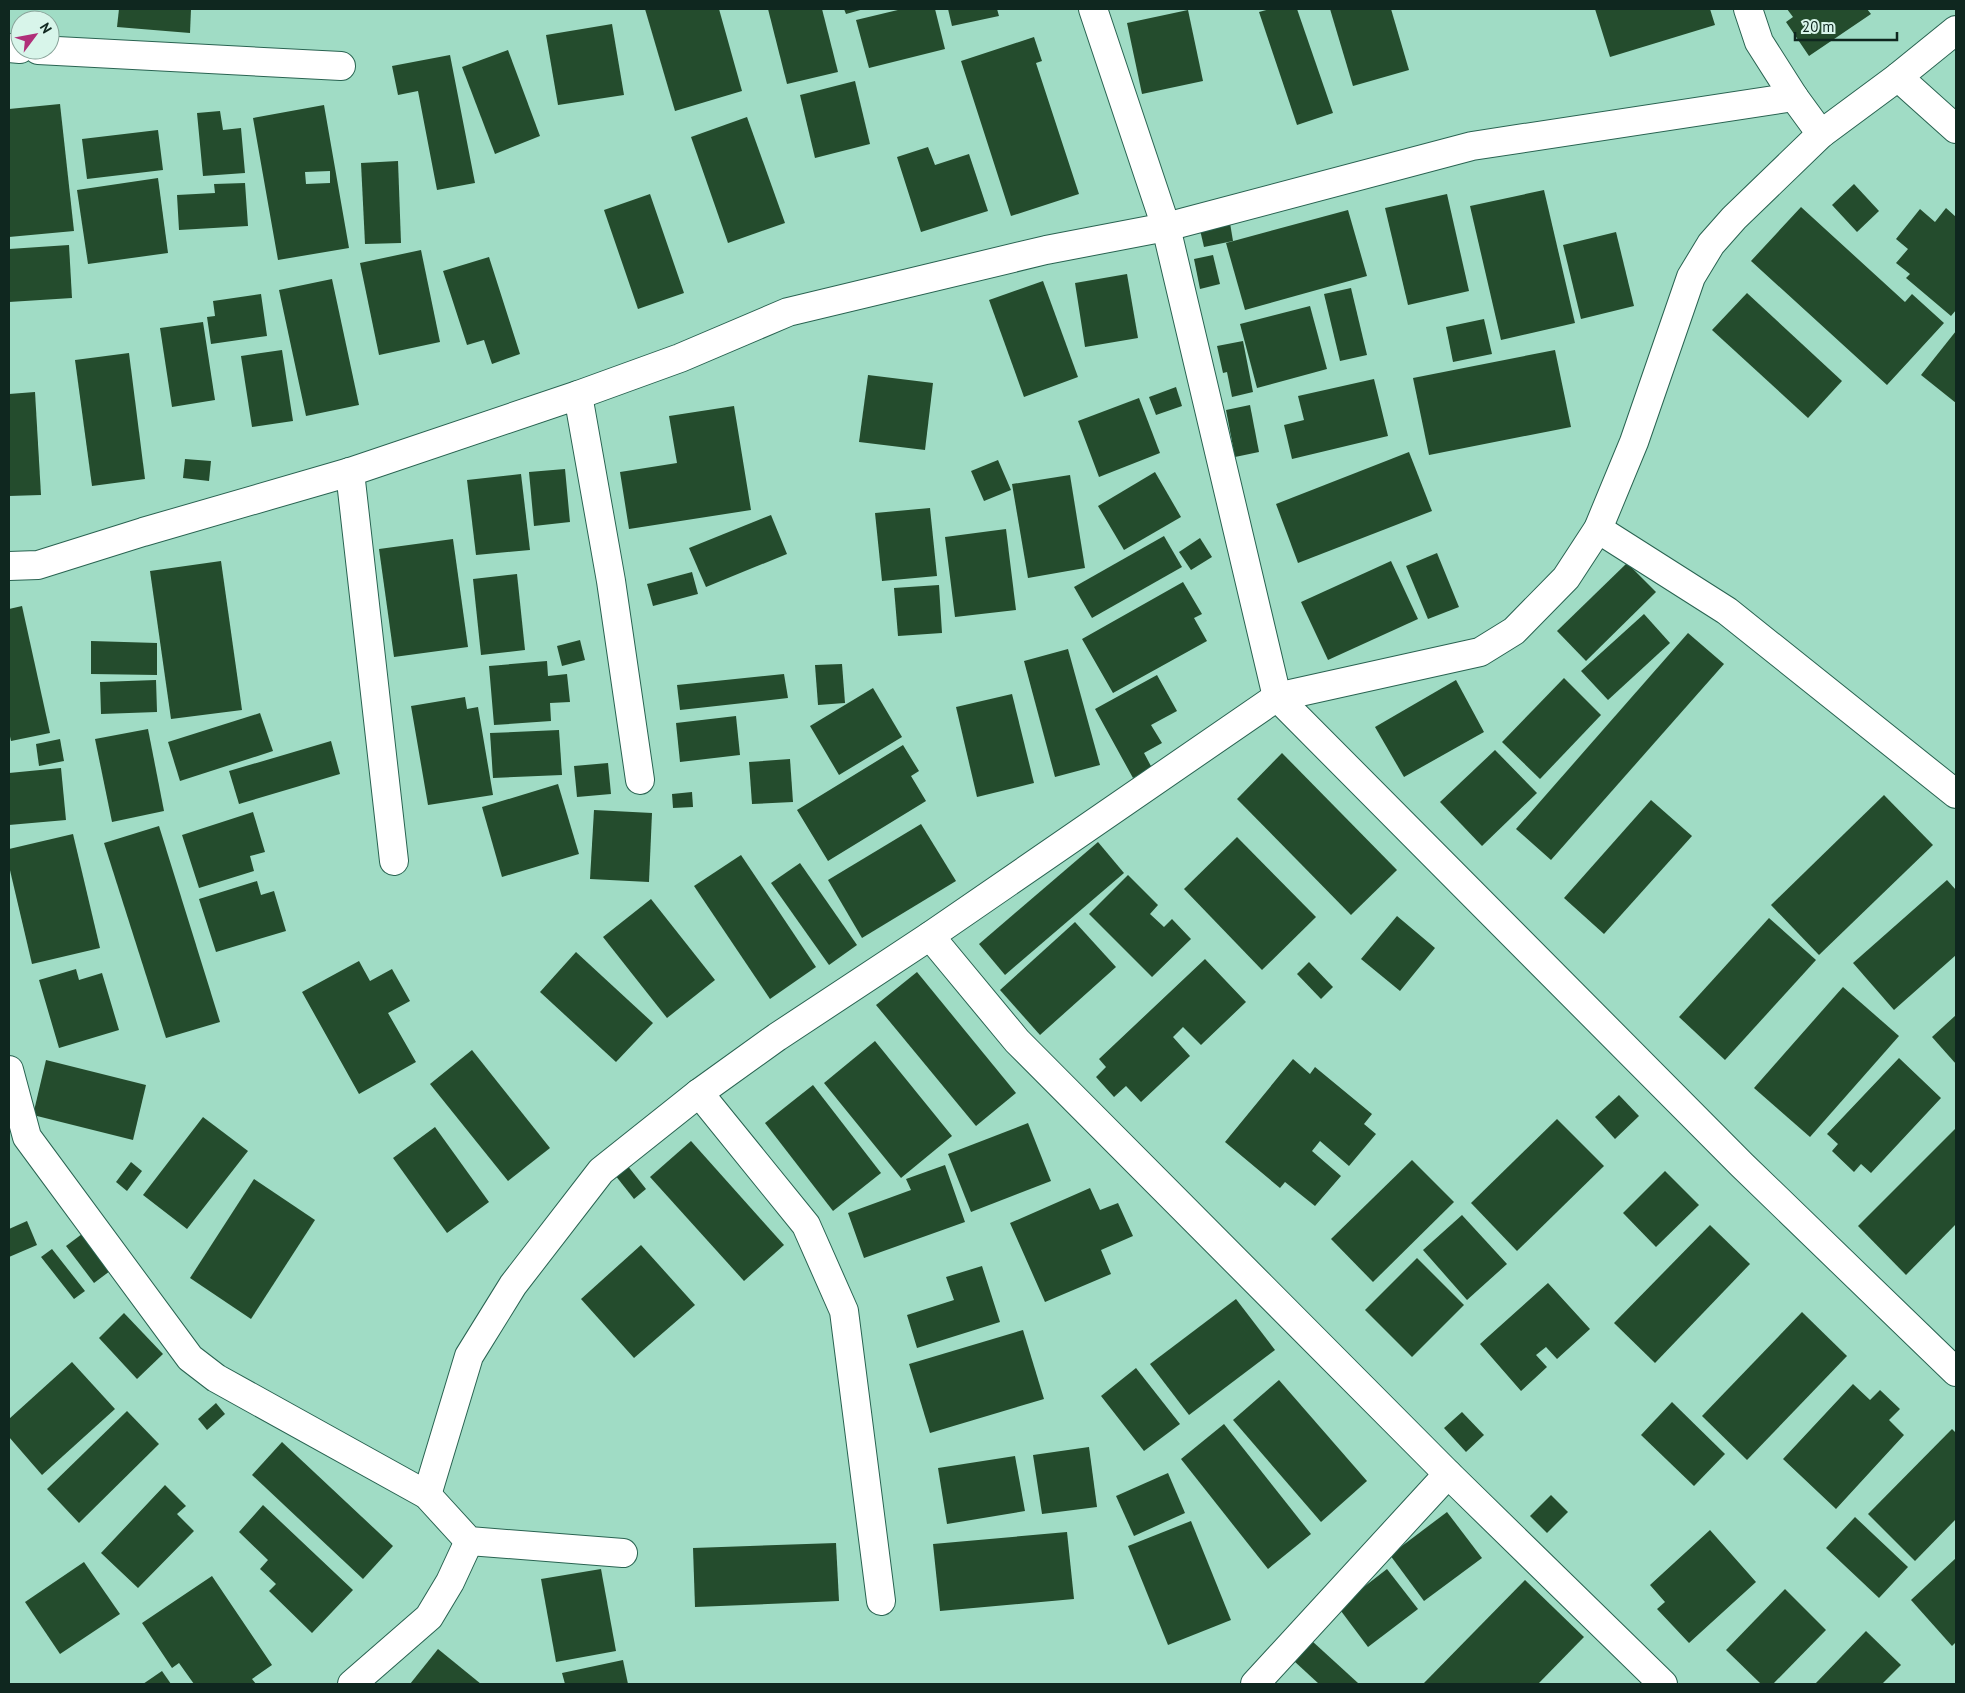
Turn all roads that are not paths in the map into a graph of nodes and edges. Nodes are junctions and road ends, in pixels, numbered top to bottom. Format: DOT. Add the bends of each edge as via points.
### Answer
graph roads {
  1 [pos="1093,9"];
  2 [pos="1748,9"];
  3 [pos="1956,30"];
  4 [pos="60,51"];
  5 [pos="341,66"];
  6 [pos="1898,77"];
  7 [pos="1794,97"];
  8 [pos="1956,129"];
  9 [pos="1821,134"];
  10 [pos="1166,227"];
  11 [pos="578,395"];
  12 [pos="350,472"];
  13 [pos="1598,529"];
  14 [pos="9,566"];
  15 [pos="1277,697"];
  16 [pos="640,780"];
  17 [pos="1956,794"];
  18 [pos="394,861"];
  19 [pos="930,936"];
  20 [pos="9,1070"];
  21 [pos="699,1093"];
  22 [pos="18,1138"];
  23 [pos="1956,1372"];
  24 [pos="1448,1474"];
  25 [pos="427,1495"];
  26 [pos="469,1541"];
  27 [pos="624,1552"];
  28 [pos="881,1601"];
  29 [pos="352,1684"];
  30 [pos="1255,1684"];
  31 [pos="1663,1684"];
  1 -- 10 [label="street"];
  2 -- 7 [label="street" via="1759,42"];
  3 -- 6 [label="street"];
  4 -- 5 [label="street"];
  6 -- 8 [label="street"];
  6 -- 9 [label="street"];
  7 -- 9 [label="street"];
  7 -- 10 [label="street" via="1472,146"];
  9 -- 13 [label="street" via="1734,218 1711,244 1691,277 1634,442"];
  10 -- 11 [label="street" via="1046,250 788,312 680,358"];
  10 -- 15 [label="street"];
  11 -- 12 [label="street"];
  11 -- 16 [label="street" via="611,581"];
  12 -- 14 [label="street" via="38,565"];
  12 -- 18 [label="street"];
  13 -- 15 [label="street" via="1566,578 1514,631 1480,652"];
  13 -- 17 [label="street" via="1727,611"];
  15 -- 19 [label="street"];
  15 -- 23 [label="street" via="1742,1165"];
  19 -- 21 [label="street"];
  19 -- 24 [label="street" via="1017,1041"];
  20 -- 22 [label="street"];
  21 -- 25 [label="street" via="601,1171 513,1285 468,1356"];
  21 -- 28 [label="street" via="806,1225 844,1311"];
  22 -- 25 [label="street" via="190,1358 216,1378"];
  24 -- 30 [label="street"];
  24 -- 31 [label="street"];
  25 -- 26 [label="street"];
  26 -- 27 [label="street"];
  26 -- 29 [label="street" via="450,1582 428,1617"];
}
